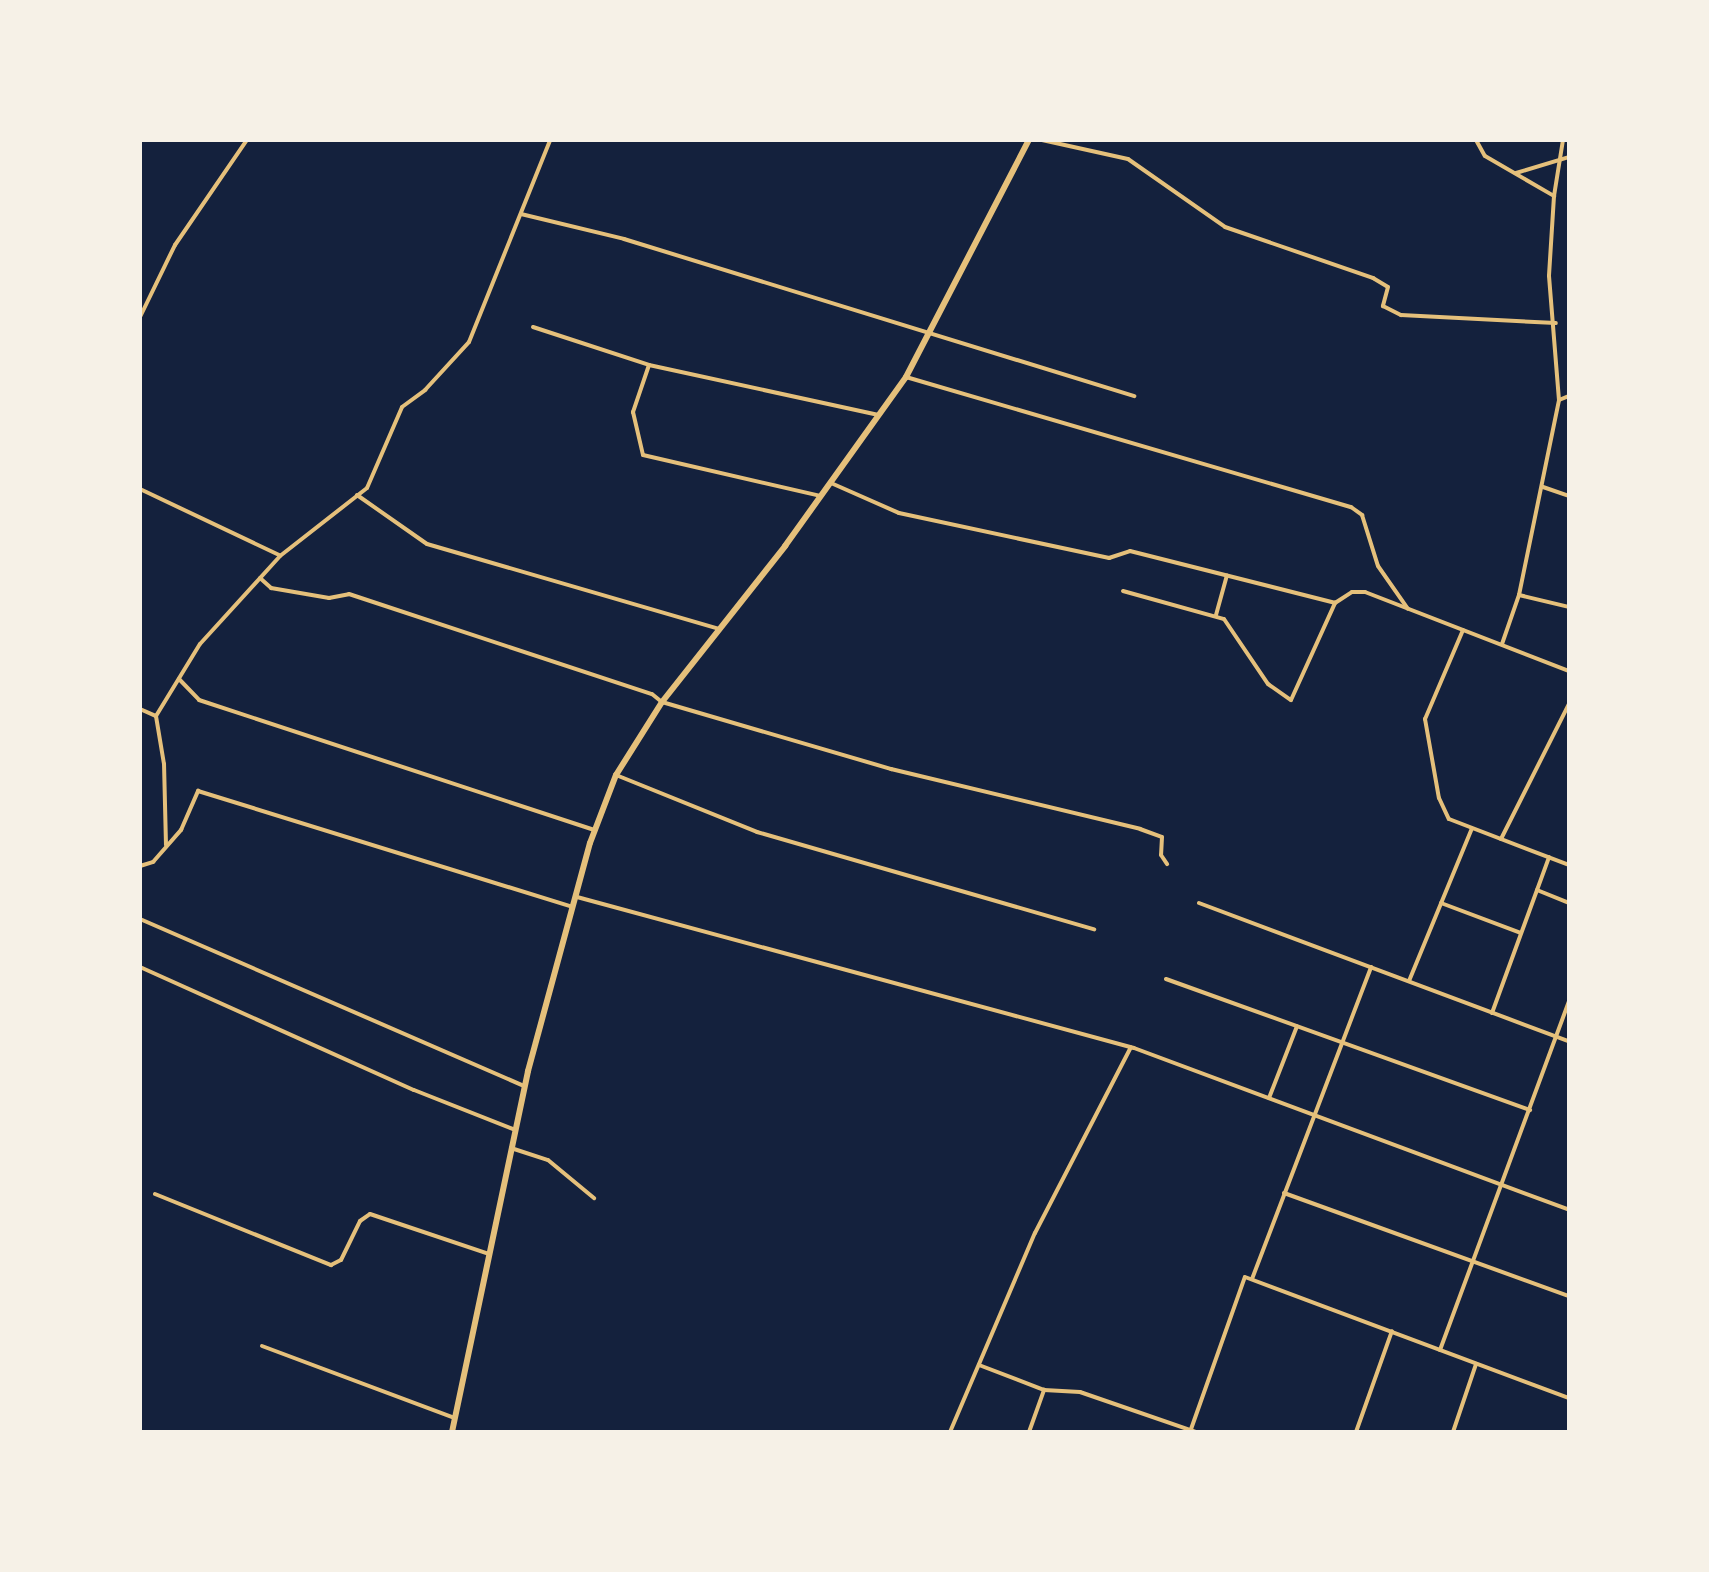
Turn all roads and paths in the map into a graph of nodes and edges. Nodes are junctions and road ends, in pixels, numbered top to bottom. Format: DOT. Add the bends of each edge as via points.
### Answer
graph roads {
  1 [pos="247,140"];
  2 [pos="550,140"];
  3 [pos="1029,140"];
  4 [pos="1042,140"];
  5 [pos="1428,140"];
  6 [pos="1465,140"];
  7 [pos="1476,140"];
  8 [pos="1563,140"];
  9 [pos="1567,157"];
  10 [pos="1514,173"];
  11 [pos="1554,196"];
  12 [pos="521,214"];
  13 [pos="140,317"];
  14 [pos="1556,323"];
  15 [pos="533,327"];
  16 [pos="931,337"];
  17 [pos="649,365"];
  18 [pos="906,377"];
  19 [pos="1134,396"];
  20 [pos="1569,396"];
  21 [pos="1559,400"];
  22 [pos="879,415"];
  23 [pos="831,483"];
  24 [pos="1543,487"];
  25 [pos="140,489"];
  26 [pos="357,495"];
  27 [pos="821,496"];
  28 [pos="1569,496"];
  29 [pos="280,556"];
  30 [pos="1227,574"];
  31 [pos="260,578"];
  32 [pos="1123,591"];
  33 [pos="1519,595"];
  34 [pos="1335,603"];
  35 [pos="1569,607"];
  36 [pos="1408,609"];
  37 [pos="1216,615"];
  38 [pos="719,629"];
  39 [pos="1463,630"];
  40 [pos="1502,644"];
  41 [pos="1569,671"];
  42 [pos="179,679"];
  43 [pos="662,702"];
  44 [pos="1569,704"];
  45 [pos="140,709"];
  46 [pos="156,716"];
  47 [pos="616,775"];
  48 [pos="1472,828"];
  49 [pos="595,830"];
  50 [pos="1501,839"];
  51 [pos="166,845"];
  52 [pos="1549,857"];
  53 [pos="1167,864"];
  54 [pos="1569,865"];
  55 [pos="140,866"];
  56 [pos="1537,890"];
  57 [pos="575,897"];
  58 [pos="1199,903"];
  59 [pos="1441,903"];
  60 [pos="1569,903"];
  61 [pos="572,907"];
  62 [pos="140,919"];
  63 [pos="1094,929"];
  64 [pos="1521,933"];
  65 [pos="140,967"];
  66 [pos="1371,967"];
  67 [pos="1166,979"];
  68 [pos="1409,981"];
  69 [pos="1569,1002"];
  70 [pos="1492,1013"];
  71 [pos="1297,1026"];
  72 [pos="1556,1036"];
  73 [pos="1569,1041"];
  74 [pos="1341,1042"];
  75 [pos="1131,1047"];
  76 [pos="524,1086"];
  77 [pos="1269,1098"];
  78 [pos="1530,1110"];
  79 [pos="1313,1114"];
  80 [pos="513,1129"];
  81 [pos="509,1148"];
  82 [pos="1502,1185"];
  83 [pos="1284,1193"];
  84 [pos="155,1194"];
  85 [pos="594,1198"];
  86 [pos="1569,1210"];
  87 [pos="489,1254"];
  88 [pos="1472,1261"];
  89 [pos="1252,1279"];
  90 [pos="1569,1296"];
  91 [pos="1392,1331"];
  92 [pos="262,1346"];
  93 [pos="1440,1350"];
  94 [pos="1476,1364"];
  95 [pos="979,1365"];
  96 [pos="1044,1390"];
  97 [pos="1569,1398"];
  98 [pos="455,1418"];
  99 [pos="1192,1431"];
  100 [pos="452,1432"];
  101 [pos="950,1432"];
  102 [pos="1029,1432"];
  103 [pos="1356,1432"];
  104 [pos="1453,1432"];
  1 -- 13 [label="street" via="175,245"];
  2 -- 12 [label="street"];
  3 -- 16 [label="street"];
  4 -- 14 [label="street" via="1128,159 1225,227 1373,278 1388,287 1383,306 1395,313"];
  5 -- 6 [label="street"];
  7 -- 10 [label="street" via="1485,156"];
  8 -- 9 [label="street"];
  9 -- 10 [label="street"];
  9 -- 11 [label="street"];
  10 -- 11 [label="street"];
  11 -- 14 [label="street" via="1548,241"];
  12 -- 16 [label="street" via="830,301"];
  12 -- 26 [label="street" via="469,342 402,407 370,484"];
  14 -- 21 [label="street"];
  15 -- 17 [label="street"];
  16 -- 18 [label="street"];
  16 -- 19 [label="street"];
  17 -- 22 [label="street"];
  17 -- 27 [label="street" via="633,412 643,455"];
  18 -- 22 [label="street"];
  18 -- 36 [label="street" via="1351,507 1362,515 1378,566"];
  20 -- 21 [label="street"];
  21 -- 24 [label="street"];
  22 -- 23 [label="street"];
  23 -- 27 [label="street"];
  23 -- 30 [label="street" via="899,513 1109,558 1130,551"];
  24 -- 28 [label="street"];
  24 -- 33 [label="street"];
  25 -- 29 [label="street"];
  26 -- 29 [label="street"];
  26 -- 38 [label="street" via="427,544"];
  27 -- 38 [label="street"];
  29 -- 31 [label="street"];
  30 -- 34 [label="street"];
  30 -- 37 [label="street"];
  31 -- 42 [label="street" via="200,644"];
  31 -- 43 [label="street" via="271,588 329,598 349,594 652,694"];
  32 -- 37 [label="street"];
  33 -- 35 [label="street"];
  33 -- 40 [label="street"];
  34 -- 36 [label="street" via="1352,592 1365,592"];
  34 -- 37 [label="street" via="1291,700 1268,684 1241,639"];
  36 -- 39 [label="street"];
  38 -- 43 [label="street"];
  39 -- 40 [label="street"];
  39 -- 48 [label="street" via="1425,719 1439,798 1449,819"];
  40 -- 41 [label="street"];
  42 -- 46 [label="street"];
  42 -- 49 [label="street" via="199,700"];
  43 -- 47 [label="street"];
  43 -- 53 [label="street" via="891,769 1149,832 1162,837"];
  44 -- 50 [label="street"];
  45 -- 46 [label="street"];
  46 -- 51 [label="street" via="164,764"];
  47 -- 49 [label="street"];
  47 -- 63 [label="street" via="757,832"];
  48 -- 50 [label="street"];
  48 -- 59 [label="street"];
  49 -- 57 [label="street"];
  50 -- 52 [label="street"];
  51 -- 55 [label="street" via="153,862"];
  51 -- 61 [label="street" via="188,819 198,791"];
  52 -- 54 [label="street"];
  52 -- 56 [label="street"];
  56 -- 60 [label="street"];
  56 -- 64 [label="street"];
  57 -- 61 [label="street"];
  57 -- 75 [label="street"];
  58 -- 66 [label="street"];
  59 -- 64 [label="street"];
  59 -- 68 [label="street"];
  61 -- 76 [label="street"];
  62 -- 76 [label="street"];
  64 -- 70 [label="street"];
  65 -- 80 [label="street"];
  66 -- 68 [label="street"];
  66 -- 74 [label="street"];
  67 -- 71 [label="street"];
  68 -- 70 [label="street"];
  69 -- 72 [label="street"];
  70 -- 72 [label="street"];
  71 -- 74 [label="street"];
  71 -- 77 [label="street"];
  72 -- 73 [label="street"];
  72 -- 78 [label="street"];
  74 -- 78 [label="street"];
  74 -- 79 [label="street"];
  75 -- 77 [label="street"];
  75 -- 95 [label="street" via="1035,1233"];
  76 -- 80 [label="street"];
  77 -- 79 [label="street"];
  78 -- 82 [label="street"];
  79 -- 82 [label="street"];
  79 -- 83 [label="street"];
  80 -- 81 [label="street"];
  81 -- 85 [label="street" via="548,1160"];
  81 -- 87 [label="street"];
  82 -- 86 [label="street"];
  82 -- 88 [label="street"];
  83 -- 88 [label="street"];
  83 -- 89 [label="street"];
  84 -- 87 [label="street" via="331,1265 341,1260 360,1221 370,1214"];
  87 -- 98 [label="street"];
  88 -- 90 [label="street"];
  88 -- 93 [label="street"];
  89 -- 91 [label="street"];
  89 -- 99 [label="street" via="1245,1277"];
  91 -- 93 [label="street"];
  91 -- 103 [label="street"];
  92 -- 98 [label="street"];
  93 -- 94 [label="street"];
  94 -- 97 [label="street"];
  94 -- 104 [label="street"];
  95 -- 96 [label="street"];
  95 -- 101 [label="street"];
  96 -- 99 [label="street" via="1080,1392"];
  96 -- 102 [label="street"];
  98 -- 100 [label="street"];
}
